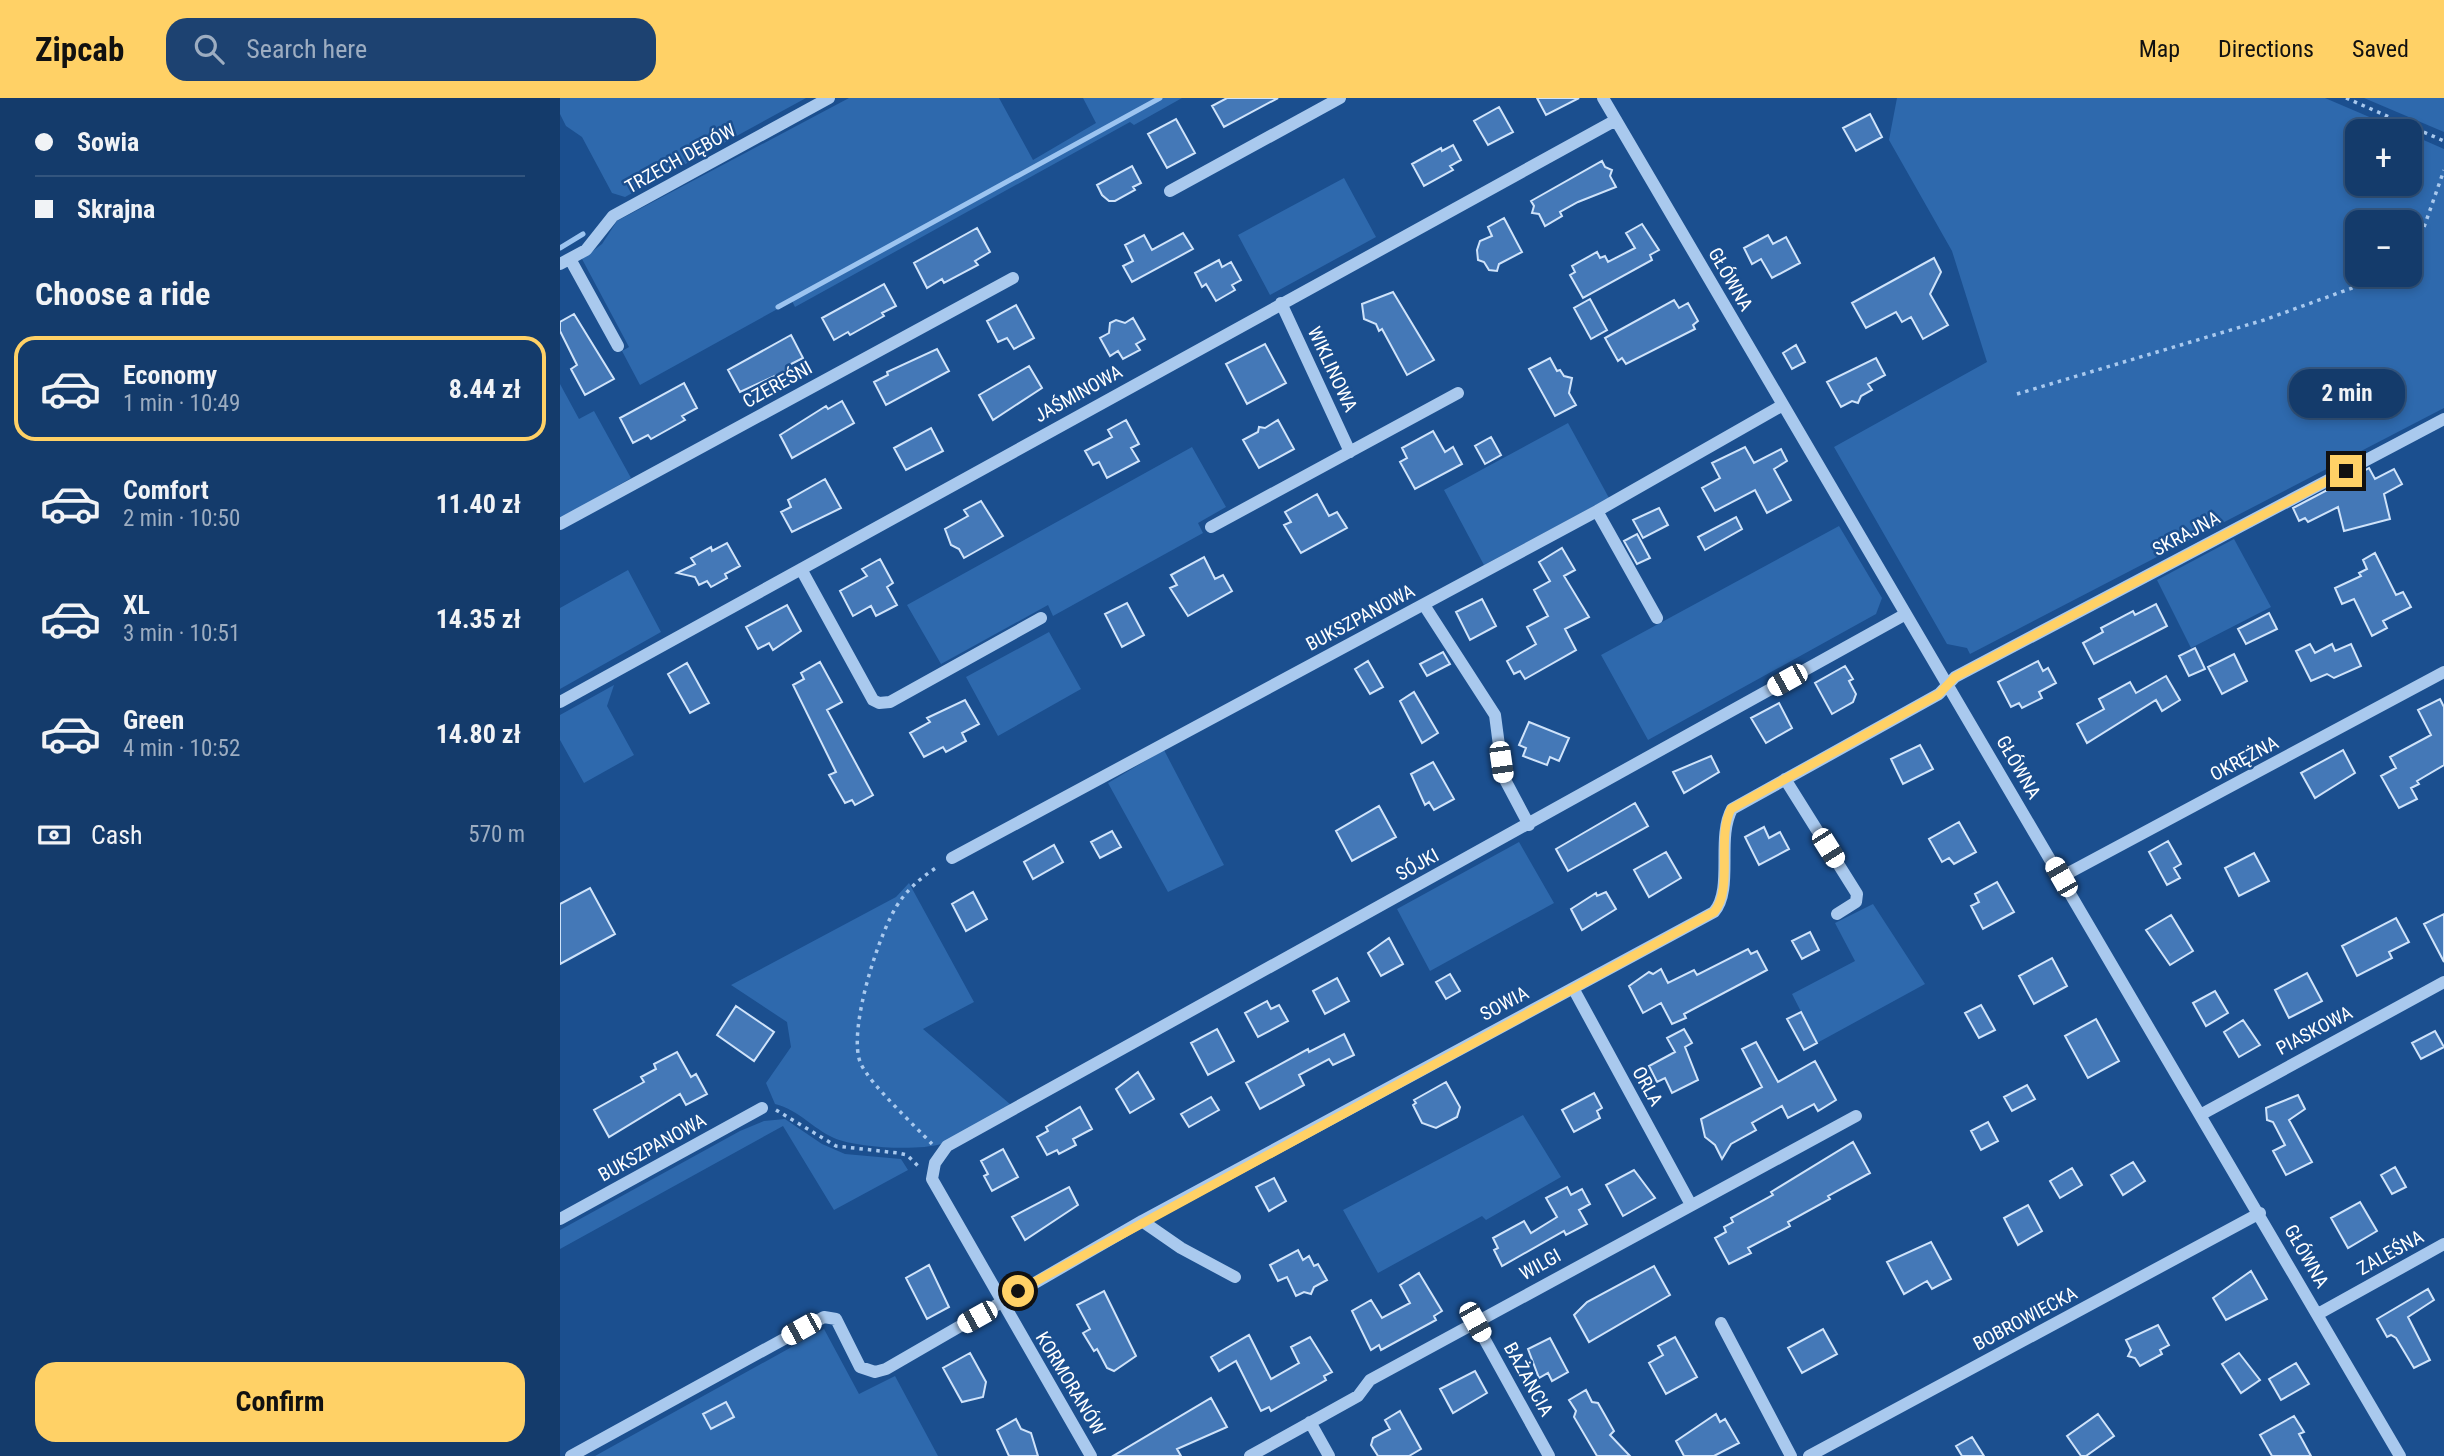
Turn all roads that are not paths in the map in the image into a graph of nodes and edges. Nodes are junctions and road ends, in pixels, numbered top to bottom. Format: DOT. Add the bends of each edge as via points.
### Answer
graph roads {
  1 [pos="829,98"];
  2 [pos="1340,98"];
  3 [pos="1603,98"];
  4 [pos="1616,120"];
  5 [pos="1170,191"];
  6 [pos="565,262"];
  7 [pos="1013,278"];
  8 [pos="1281,303"];
  9 [pos="618,346"];
  10 [pos="1458,393"];
  11 [pos="1783,405"];
  12 [pos="2444,419"];
  13 [pos="1350,452"];
  14 [pos="1597,511"];
  15 [pos="560,524"];
  16 [pos="1211,527"];
  17 [pos="801,569"];
  18 [pos="1424,605"];
  19 [pos="1904,615"];
  20 [pos="1041,618"];
  21 [pos="1657,618"];
  22 [pos="2444,672"];
  23 [pos="1949,686"];
  24 [pos="560,702"];
  25 [pos="1785,779"];
  26 [pos="1529,824"];
  27 [pos="952,858"];
  28 [pos="2061,877"];
  29 [pos="1837,914"];
  30 [pos="2444,982"];
  31 [pos="1573,988"];
  32 [pos="762,1108"];
  33 [pos="2202,1114"];
  34 [pos="1856,1116"];
  35 [pos="932,1179"];
  36 [pos="1690,1203"];
  37 [pos="2260,1213"];
  38 [pos="560,1219"];
  39 [pos="1142,1221"];
  40 [pos="2444,1244"];
  41 [pos="1235,1277"];
  42 [pos="1001,1303"];
  43 [pos="2318,1314"];
  44 [pos="1475,1322"];
  45 [pos="1721,1322"];
  46 [pos="1310,1422"];
  47 [pos="1817,1454"];
  48 [pos="571,1456"];
  49 [pos="1091,1456"];
  50 [pos="1250,1456"];
  51 [pos="1329,1456"];
  52 [pos="1549,1456"];
  53 [pos="1791,1456"];
  54 [pos="2400,1456"];
  1 -- 6 [label="street, TRZECH DĘBÓW" via="613,216 586,250"];
  2 -- 5 [label="street"];
  3 -- 4 [label="street, GŁÓWNA"];
  4 -- 8 [label="street, JAŚMINOWA"];
  4 -- 11 [label="street, GŁÓWNA"];
  6 -- 9 [label="street"];
  7 -- 15 [label="street, CZEREŚNI"];
  8 -- 13 [label="street, WIKLINOWA"];
  8 -- 17 [label="street, JAŚMINOWA"];
  10 -- 13 [label="street"];
  11 -- 14 [label="street, BUKSZPANOWA"];
  11 -- 19 [label="street, GŁÓWNA"];
  12 -- 23 [label="street, SKRAJNA" via="1955,677"];
  13 -- 16 [label="street"];
  14 -- 18 [label="street, BUKSZPANOWA"];
  14 -- 21 [label="street"];
  17 -- 20 [label="street" via="879,703 890,702"];
  17 -- 24 [label="street, JAŚMINOWA"];
  18 -- 26 [label="street" via="1495,715 1503,776"];
  18 -- 27 [label="street, BUKSZPANOWA"];
  19 -- 23 [label="street, GŁÓWNA"];
  19 -- 26 [label="street, SÓJKI"];
  22 -- 28 [label="street, OKRĘŻNA"];
  23 -- 25 [label="street, SOWIA"];
  23 -- 28 [label="street, GŁÓWNA"];
  25 -- 29 [label="street" via="1857,894 1856,902"];
  25 -- 31 [label="street, SOWIA" via="1731,809 1725,821 1722,896 1714,912"];
  26 -- 35 [label="street, SÓJKI" via="944,1150"];
  28 -- 33 [label="street, GŁÓWNA"];
  30 -- 33 [label="street, PIASKOWA"];
  31 -- 36 [label="street, ORLA"];
  31 -- 39 [label="street, SOWIA"];
  32 -- 38 [label="street, BUKSZPANOWA"];
  33 -- 37 [label="street, GŁÓWNA"];
  34 -- 36 [label="street, WILGI"];
  35 -- 42 [label="street, KORMORANÓW"];
  36 -- 44 [label="street, WILGI"];
  37 -- 43 [label="street, GŁÓWNA"];
  37 -- 47 [label="street, BOBROWIECKA"];
  39 -- 41 [label="street"];
  39 -- 42 [label="street, SOWIA"];
  40 -- 43 [label="street, ZALEŚNA"];
  42 -- 48 [label="street, SOWIA" via="875,1372 860,1367 836,1319 824,1317"];
  42 -- 49 [label="street, KORMORANÓW"];
  43 -- 54 [label="street, GŁÓWNA"];
  44 -- 46 [label="street, WILGI" via="1370,1380 1358,1396"];
  44 -- 52 [label="street, BAŻANCIA"];
  45 -- 53 [label="street"];
  46 -- 50 [label="street, WILGI"];
  46 -- 51 [label="street"];
}
